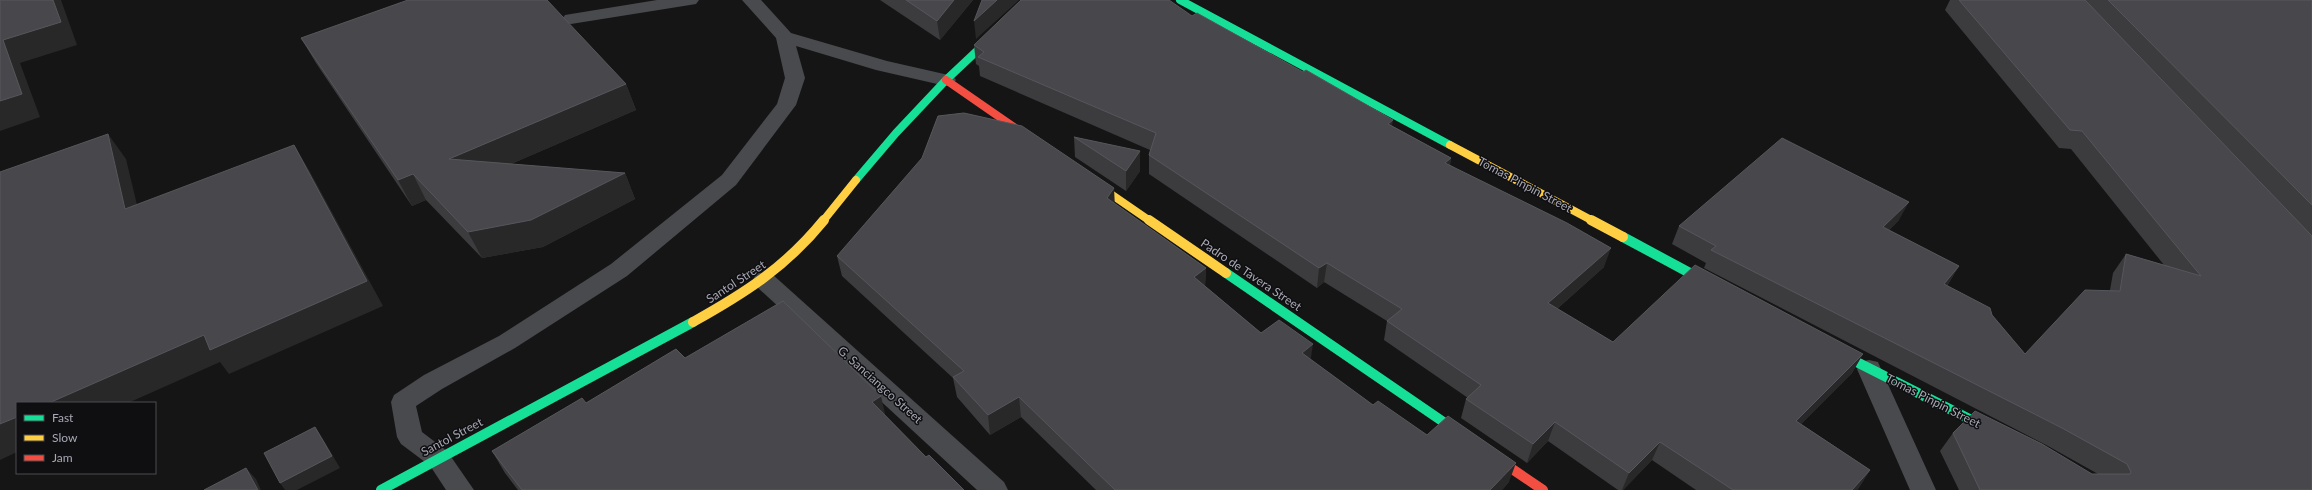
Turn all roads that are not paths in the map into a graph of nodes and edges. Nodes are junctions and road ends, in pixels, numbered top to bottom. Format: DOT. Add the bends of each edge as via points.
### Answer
graph roads {
  1 [pos="690,0"];
  2 [pos="751,0"];
  3 [pos="1030,0"];
  4 [pos="1180,0"];
  5 [pos="571,19"];
  6 [pos="785,37"];
  7 [pos="946,80"];
  8 [pos="1038,143"];
  9 [pos="1084,175"];
  10 [pos="764,280"];
  11 [pos="1722,290"];
  12 [pos="1820,343"];
  13 [pos="1869,369"];
  14 [pos="2003,436"];
  15 [pos="438,458"];
  16 [pos="381,490"];
  17 [pos="461,490"];
  18 [pos="995,490"];
  19 [pos="1543,490"];
  20 [pos="1923,490"];
  1 -- 5 [label="street"];
  2 -- 6 [label="street"];
  3 -- 7 [label="street, Santol Street"];
  4 -- 11 [label="street, Tomas Pinpin Street"];
  6 -- 7 [label="street" via="883,66"];
  6 -- 15 [label="street" via="795,78 786,105 729,180 619,270 507,342 433,382 403,402 410,437"];
  7 -- 8 [label="street"];
  7 -- 10 [label="street, Santol Street" via="896,133 789,259"];
  9 -- 19 [label="street, Padro de Tavera Street"];
  10 -- 15 [label="street, Santol Street" via="727,304"];
  10 -- 18 [label="street, G. Sanciangco Street"];
  12 -- 13 [label="street, Tomas Pinpin Street"];
  13 -- 14 [label="street, Tomas Pinpin Street"];
  13 -- 20 [label="street, Tomas Pinpin Street"];
  15 -- 16 [label="street, Santol Street"];
  15 -- 17 [label="street"];
}
